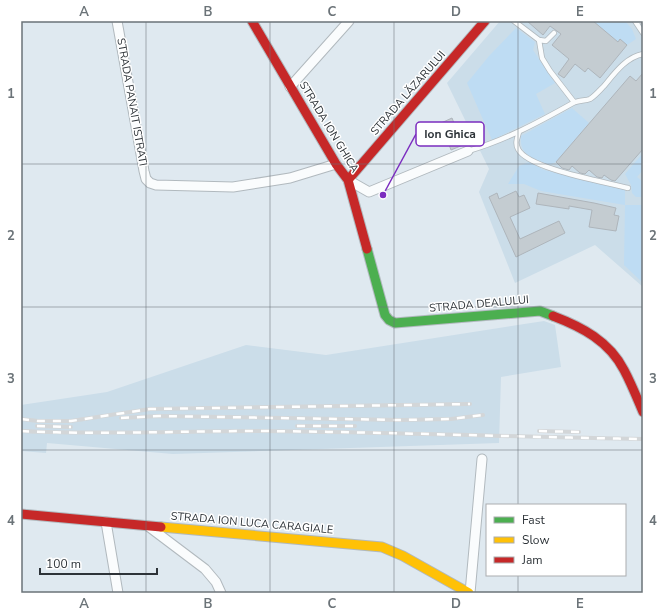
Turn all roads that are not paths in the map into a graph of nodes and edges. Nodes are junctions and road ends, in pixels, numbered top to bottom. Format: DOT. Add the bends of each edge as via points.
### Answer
graph roads {
  1 [pos="117,21"];
  2 [pos="252,21"];
  3 [pos="349,21"];
  4 [pos="485,21"];
  5 [pos="514,21"];
  6 [pos="635,21"];
  7 [pos="643,21"];
  8 [pos="554,32"];
  9 [pos="643,33"];
  10 [pos="540,40"];
  11 [pos="643,54"];
  12 [pos="290,87"];
  13 [pos="574,102"];
  14 [pos="519,132"];
  15 [pos="468,151"];
  16 [pos="336,164"];
  17 [pos="348,180"];
  18 [pos="628,188"];
  19 [pos="389,320"];
  20 [pos="643,412"];
  21 [pos="482,459"];
  22 [pos="21,514"];
  23 [pos="106,522"];
  24 [pos="148,526"];
  25 [pos="118,593"];
  26 [pos="221,593"];
  27 [pos="470,593"];
  1 -- 16 [label="street, STRADA PANAIT ISTRATI" via="144,172 150,183 163,186 233,187 290,178"];
  2 -- 12 [label="street, STRADA ION GHICA"];
  3 -- 12 [label="street"];
  4 -- 17 [label="street, STRADA LĂZARULUI"];
  5 -- 10 [label="lane"];
  6 -- 7 [label="lane"];
  6 -- 9 [label="lane"];
  8 -- 10 [label="lane" via="546,41"];
  10 -- 13 [label="lane" via="542,58"];
  11 -- 13 [label="lane" via="625,63 592,98"];
  12 -- 16 [label="street, STRADA ION GHICA"];
  13 -- 14 [label="lane"];
  14 -- 15 [label="lane" via="493,144"];
  14 -- 18 [label="lane" via="516,143 526,158 552,169"];
  15 -- 17 [label="street" via="369,192"];
  16 -- 17 [label="street, STRADA ION GHICA"];
  17 -- 19 [label="street, STRADA ION GHICA" via="385,315"];
  19 -- 20 [label="street, STRADA DEALULUI" via="395,323 540,311 595,336 610,349 624,369"];
  21 -- 27 [label="street, STRADA ION LUCA CARAGIALE"];
  22 -- 23 [label="street, STRADA ION LUCA CARAGIALE"];
  23 -- 24 [label="street, STRADA ION LUCA CARAGIALE"];
  23 -- 25 [label="street"];
  24 -- 26 [label="street" via="205,569"];
  24 -- 27 [label="street, STRADA ION LUCA CARAGIALE" via="382,547"];
}
